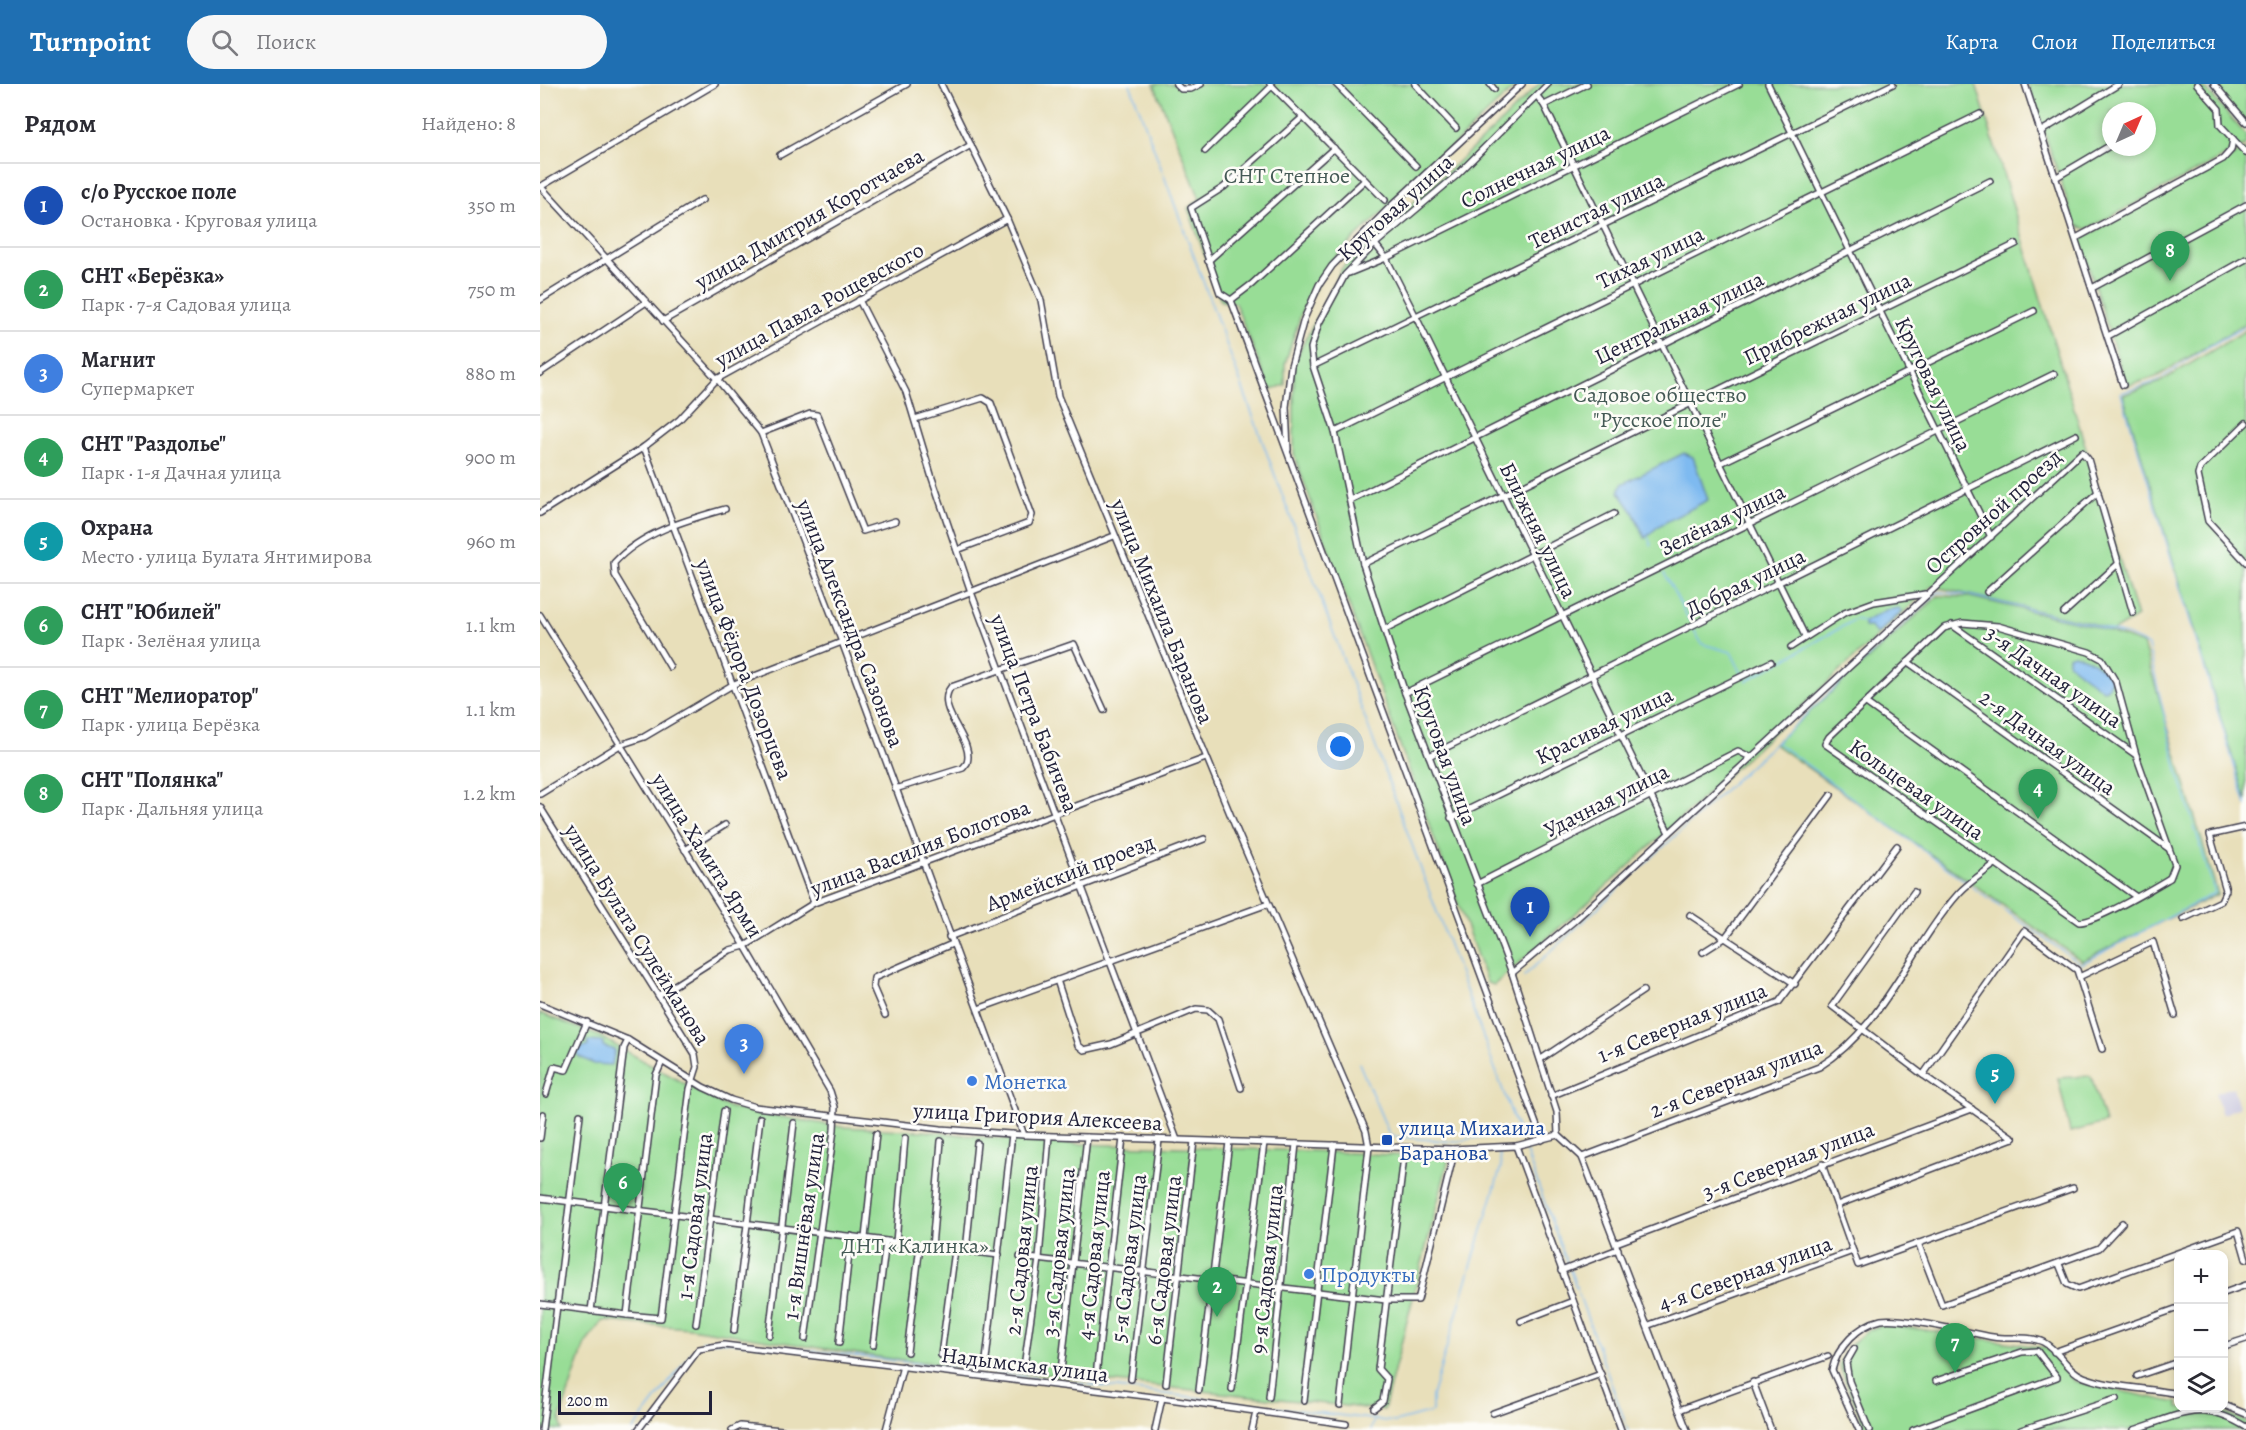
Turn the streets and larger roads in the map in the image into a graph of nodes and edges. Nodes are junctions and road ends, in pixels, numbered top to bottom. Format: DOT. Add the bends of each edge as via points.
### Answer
graph roads {
  1 [pos="715,84"];
  2 [pos="907,84"];
  3 [pos="941,84"];
  4 [pos="1176,84"];
  5 [pos="1201,84"];
  6 [pos="1336,84"];
  7 [pos="1415,84"];
  8 [pos="1522,84"];
  9 [pos="1548,84"];
  10 [pos="1587,84"];
  11 [pos="1739,84"];
  12 [pos="1768,84"];
  13 [pos="1893,84"];
  14 [pos="2025,84"];
  15 [pos="2120,84"];
  16 [pos="2197,84"];
  17 [pos="2214,84"];
  18 [pos="1271,85"];
  19 [pos="1537,96"];
  20 [pos="1544,105"];
  21 [pos="1980,114"];
  22 [pos="1303,117"];
  23 [pos="2246,122"];
  24 [pos="1456,128"];
  25 [pos="1792,131"];
  26 [pos="2040,132"];
  27 [pos="2233,139"];
  28 [pos="971,145"];
  29 [pos="1334,148"];
  30 [pos="2102,150"];
  31 [pos="1205,151"];
  32 [pos="2246,153"];
  33 [pos="780,155"];
  34 [pos="1573,165"];
  35 [pos="1416,166"];
  36 [pos="2055,178"];
  37 [pos="1365,180"];
  38 [pos="1990,182"];
  39 [pos="540,187"];
  40 [pos="1820,192"];
  41 [pos="702,200"];
  42 [pos="1385,200"];
  43 [pos="2246,205"];
  44 [pos="1007,219"];
  45 [pos="1605,224"];
  46 [pos="2076,238"];
  47 [pos="1375,244"];
  48 [pos="2016,244"];
  49 [pos="1851,250"];
  50 [pos="605,258"];
  51 [pos="1386,258"];
  52 [pos="2246,259"];
  53 [pos="1208,261"];
  54 [pos="1345,275"];
  55 [pos="1632,284"];
  56 [pos="2092,288"];
  57 [pos="540,300"];
  58 [pos="859,300"];
  59 [pos="1231,300"];
  60 [pos="645,303"];
  61 [pos="1880,311"];
  62 [pos="2034,311"];
  63 [pos="1416,317"];
  64 [pos="663,321"];
  65 [pos="2108,336"];
  66 [pos="1661,344"];
  67 [pos="1313,366"];
  68 [pos="1909,371"];
  69 [pos="540,373"];
  70 [pos="2054,374"];
  71 [pos="1444,376"];
  72 [pos="717,379"];
  73 [pos="2123,385"];
  74 [pos="1689,403"];
  75 [pos="915,419"];
  76 [pos="2246,423"];
  77 [pos="1939,430"];
  78 [pos="1335,432"];
  79 [pos="761,433"];
  80 [pos="2076,435"];
  81 [pos="1474,437"];
  82 [pos="644,447"];
  83 [pos="1288,451"];
  84 [pos="1719,464"];
  85 [pos="1968,491"];
  86 [pos="2098,492"];
  87 [pos="1503,494"];
  88 [pos="1350,500"];
  89 [pos="725,509"];
  90 [pos="540,513"];
  91 [pos="1614,514"];
  92 [pos="895,521"];
  93 [pos="673,524"];
  94 [pos="1749,524"];
  95 [pos="1114,536"];
  96 [pos="1991,537"];
  97 [pos="957,550"];
  98 [pos="1533,556"];
  99 [pos="2246,562"];
  100 [pos="1363,564"];
  101 [pos="2118,564"];
  102 [pos="1779,584"];
  103 [pos="971,592"];
  104 [pos="1987,592"];
  105 [pos="1926,594"];
  106 [pos="2064,613"];
  107 [pos="2133,613"];
  108 [pos="540,615"];
  109 [pos="1563,616"];
  110 [pos="1952,625"];
  111 [pos="1385,629"];
  112 [pos="1805,636"];
  113 [pos="842,642"];
  114 [pos="1791,647"];
  115 [pos="1771,662"];
  116 [pos="1908,662"];
  117 [pos="670,668"];
  118 [pos="1001,669"];
  119 [pos="1590,675"];
  120 [pos="734,684"];
  121 [pos="1405,693"];
  122 [pos="1866,702"];
  123 [pos="1104,710"];
  124 [pos="1621,735"];
  125 [pos="620,744"];
  126 [pos="2136,755"];
  127 [pos="1429,756"];
  128 [pos="1750,757"];
  129 [pos="1206,758"];
  130 [pos="895,789"];
  131 [pos="540,794"];
  132 [pos="1650,795"];
  133 [pos="1831,795"];
  134 [pos="540,807"];
  135 [pos="1056,813"];
  136 [pos="1451,818"];
  137 [pos="725,825"];
  138 [pos="2246,827"];
  139 [pos="1669,833"];
  140 [pos="1203,839"];
  141 [pos="1897,846"];
  142 [pos="2169,849"];
  143 [pos="685,850"];
  144 [pos="1995,864"];
  145 [pos="922,865"];
  146 [pos="1477,884"];
  147 [pos="1083,885"];
  148 [pos="1914,892"];
  149 [pos="2136,896"];
  150 [pos="814,903"];
  151 [pos="1268,904"];
  152 [pos="1690,915"];
  153 [pos="2183,920"];
  154 [pos="949,937"];
  155 [pos="1725,938"];
  156 [pos="952,944"];
  157 [pos="745,946"];
  158 [pos="1703,952"];
  159 [pos="1111,960"];
  160 [pos="1512,973"];
  161 [pos="2081,976"];
  162 [pos="1057,980"];
  163 [pos="1795,984"];
  164 [pos="1643,991"];
  165 [pos="659,995"];
  166 [pos="540,1004"];
  167 [pos="978,1009"];
  168 [pos="885,1015"];
  169 [pos="2175,1015"];
  170 [pos="587,1022"];
  171 [pos="1861,1031"];
  172 [pos="1138,1034"];
  173 [pos="628,1040"];
  174 [pos="2102,1049"];
  175 [pos="1541,1059"];
  176 [pos="662,1062"];
  177 [pos="1923,1075"];
  178 [pos="693,1080"];
  179 [pos="1240,1088"];
  180 [pos="546,1094"];
  181 [pos="1551,1096"];
  182 [pos="1972,1109"];
  183 [pos="724,1111"];
  184 [pos="543,1114"];
  185 [pos="580,1115"];
  186 [pos="760,1118"];
  187 [pos="835,1118"];
  188 [pos="794,1123"];
  189 [pos="876,1134"];
  190 [pos="1012,1134"];
  191 [pos="1024,1135"];
  192 [pos="1558,1135"];
  193 [pos="1049,1136"];
  194 [pos="1087,1137"];
  195 [pos="540,1138"];
  196 [pos="905,1138"];
  197 [pos="1123,1138"];
  198 [pos="1159,1140"];
  199 [pos="1177,1140"];
  200 [pos="1542,1140"];
  201 [pos="941,1141"];
  202 [pos="1194,1141"];
  203 [pos="1229,1142"];
  204 [pos="977,1143"];
  205 [pos="1264,1143"];
  206 [pos="1296,1144"];
  207 [pos="1334,1145"];
  208 [pos="1369,1146"];
  209 [pos="1516,1146"];
  210 [pos="1405,1148"];
  211 [pos="1452,1149"];
  212 [pos="1582,1157"];
  213 [pos="1821,1164"];
  214 [pos="2073,1188"];
  215 [pos="540,1198"];
  216 [pos="570,1202"];
  217 [pos="1837,1205"];
  218 [pos="604,1207"];
  219 [pos="638,1210"];
  220 [pos="675,1215"];
  221 [pos="692,1216"];
  222 [pos="710,1219"];
  223 [pos="748,1223"];
  224 [pos="2122,1223"];
  225 [pos="782,1227"];
  226 [pos="818,1232"];
  227 [pos="851,1236"];
  228 [pos="865,1238"];
  229 [pos="886,1241"];
  230 [pos="896,1242"];
  231 [pos="1616,1243"];
  232 [pos="1918,1243"];
  233 [pos="921,1245"];
  234 [pos="932,1247"];
  235 [pos="955,1250"];
  236 [pos="1618,1250"];
  237 [pos="966,1251"];
  238 [pos="1853,1251"];
  239 [pos="999,1255"];
  240 [pos="1020,1257"];
  241 [pos="1038,1259"];
  242 [pos="2246,1259"];
  243 [pos="1074,1263"];
  244 [pos="2059,1264"];
  245 [pos="1109,1268"];
  246 [pos="1143,1271"];
  247 [pos="1561,1271"];
  248 [pos="1178,1276"];
  249 [pos="1212,1280"];
  250 [pos="1244,1283"];
  251 [pos="2246,1285"];
  252 [pos="1281,1287"];
  253 [pos="2228,1291"];
  254 [pos="1317,1292"];
  255 [pos="1351,1296"];
  256 [pos="1386,1300"];
  257 [pos="1573,1301"];
  258 [pos="540,1304"];
  259 [pos="558,1306"];
  260 [pos="2174,1309"];
  261 [pos="591,1311"];
  262 [pos="627,1315"];
  263 [pos="1521,1321"];
  264 [pos="696,1324"];
  265 [pos="1649,1325"];
  266 [pos="734,1331"];
  267 [pos="769,1335"];
  268 [pos="805,1339"];
  269 [pos="2246,1339"];
  270 [pos="838,1343"];
  271 [pos="2228,1344"];
  272 [pos="873,1346"];
  273 [pos="1854,1349"];
  274 [pos="907,1352"];
  275 [pos="2054,1352"];
  276 [pos="941,1355"];
  277 [pos="1828,1356"];
  278 [pos="986,1360"];
  279 [pos="2174,1363"];
  280 [pos="903,1366"];
  281 [pos="1024,1367"];
  282 [pos="1062,1371"];
  283 [pos="1601,1374"];
  284 [pos="1096,1376"];
  285 [pos="2137,1376"];
  286 [pos="1131,1379"];
  287 [pos="1936,1381"];
  288 [pos="1753,1382"];
  289 [pos="1166,1384"];
  290 [pos="1232,1389"];
  291 [pos="1200,1390"];
  292 [pos="2174,1393"];
  293 [pos="1269,1397"];
  294 [pos="1162,1398"];
  295 [pos="2116,1399"];
  296 [pos="1304,1401"];
  297 [pos="1340,1405"];
  298 [pos="2228,1407"];
  299 [pos="1374,1408"];
  300 [pos="1679,1410"];
  301 [pos="1256,1412"];
  302 [pos="1493,1413"];
  303 [pos="2246,1414"];
  304 [pos="1346,1424"];
  305 [pos="2246,1427"];
  306 [pos="542,1430"];
  307 [pos="638,1430"];
  308 [pos="732,1430"];
  309 [pos="782,1430"];
  310 [pos="886,1430"];
  311 [pos="1155,1430"];
  312 [pos="1252,1430"];
  313 [pos="1621,1430"];
  314 [pos="1687,1430"];
  315 [pos="1771,1430"];
  316 [pos="1859,1430"];
  317 [pos="1869,1430"];
  318 [pos="1913,1430"];
  319 [pos="2021,1430"];
  320 [pos="2134,1430"];
  321 [pos="2242,1430"];
  1 -- 39 [label="street"];
  2 -- 33 [label="street"];
  3 -- 28 [label="street, улица Михаила Баранова"];
  4 -- 5 [label="street" via="1181,89"];
  6 -- 35 [label="street"];
  7 -- 24 [label="street"];
  8 -- 83 [label="street" via="1391,206 1332,266 1319,285 1304,319 1291,366 1286,407"];
  9 -- 19 [label="street, Круговая улица"];
  10 -- 20 [label="street"];
  11 -- 34 [label="street, Солнечная улица"];
  12 -- 25 [label="street, Круговая улица"];
  13 -- 25 [label="street, Тенистая улица"];
  14 -- 26 [label="street"];
  15 -- 26 [label="street"];
  16 -- 27 [label="street" via="2219,109 2220,125"];
  17 -- 23 [label="street"];
  18 -- 22 [label="street"];
  18 -- 31 [label="street"];
  19 -- 20 [label="street"];
  19 -- 47 [label="street, Круговая улица" via="1457,175"];
  20 -- 34 [label="street"];
  21 -- 40 [label="street, Тихая улица"];
  22 -- 29 [label="street"];
  22 -- 53 [label="street" via="1224,187 1191,208"];
  25 -- 40 [label="street, Круговая улица"];
  25 -- 45 [label="street, Тенистая улица"];
  26 -- 36 [label="street"];
  27 -- 32 [label="street"];
  27 -- 46 [label="street" via="2231,150 2223,159"];
  28 -- 44 [label="street, улица Михаила Баранова"];
  28 -- 64 [label="street, улица Дмитрия Коротчаева"];
  29 -- 37 [label="street"];
  29 -- 53 [label="street"];
  30 -- 36 [label="street"];
  34 -- 45 [label="street"];
  34 -- 51 [label="street, Солнечная улица"];
  36 -- 46 [label="street"];
  37 -- 42 [label="street"];
  37 -- 59 [label="street"];
  38 -- 49 [label="street, Центральная улица"];
  39 -- 50 [label="street, улица Александра Сазонова"];
  40 -- 49 [label="street, Круговая улица"];
  40 -- 55 [label="street, Тихая улица"];
  41 -- 50 [label="street"];
  43 -- 56 [label="street"];
  44 -- 58 [label="street, улица Павла Рощевского"];
  44 -- 95 [label="street, улица Михаила Баранова" via="1041,300 1058,396"];
  45 -- 55 [label="street"];
  45 -- 63 [label="street, Тенистая улица"];
  46 -- 56 [label="street"];
  47 -- 51 [label="street, Ближняя улица"];
  47 -- 54 [label="street, Круговая улица"];
  48 -- 61 [label="street, Прибрежная улица"];
  49 -- 61 [label="street, Круговая улица"];
  49 -- 66 [label="street, Центральная улица"];
  50 -- 57 [label="street"];
  50 -- 60 [label="street, улица Александра Сазонова"];
  51 -- 54 [label="street, Солнечная улица"];
  51 -- 63 [label="street, Ближняя улица"];
  52 -- 65 [label="street"];
  53 -- 59 [label="street" via="1220,293"];
  54 -- 67 [label="street, Круговая улица" via="1319,323 1311,348"];
  55 -- 66 [label="street"];
  55 -- 71 [label="street, Тихая улица"];
  56 -- 65 [label="street"];
  58 -- 72 [label="street, улица Павла Рощевского"];
  58 -- 75 [label="street, улица Петра Бабичева" via="906,392"];
  59 -- 83 [label="street"];
  60 -- 64 [label="street, улица Александра Сазонова"];
  60 -- 69 [label="street"];
  61 -- 68 [label="street, Круговая улица"];
  61 -- 74 [label="street, Прибрежная улица"];
  62 -- 68 [label="street"];
  63 -- 67 [label="street, Тенистая улица"];
  63 -- 71 [label="street, Ближняя улица"];
  64 -- 72 [label="street, улица Александра Сазонова"];
  65 -- 73 [label="street"];
  66 -- 74 [label="street"];
  66 -- 81 [label="street, Центральная улица"];
  67 -- 78 [label="street, Круговая улица"];
  68 -- 77 [label="street, Круговая улица"];
  68 -- 84 [label="street"];
  70 -- 77 [label="street, Зелёная улица"];
  71 -- 78 [label="street, Тихая улица"];
  71 -- 81 [label="street, Ближняя улица"];
  72 -- 79 [label="street, улица Александра Сазонова"];
  72 -- 82 [label="street, улица Павла Рощевского" via="679,420"];
  74 -- 84 [label="street"];
  74 -- 87 [label="street, Прибрежная улица"];
  75 -- 97 [label="street, улица Петра Бабичева"];
  75 -- 97 [label="street" via="983,399 991,403 1032,515 1029,523"];
  76 -- 99 [label="street" via="2200,468 2198,475 2208,521"];
  77 -- 85 [label="street, Круговая улица"];
  77 -- 94 [label="street, Зелёная улица"];
  78 -- 88 [label="street, Круговая улица"];
  79 -- 92 [label="street" via="810,414 817,415 863,531"];
  79 -- 113 [label="street, улица Александра Сазонова"];
  80 -- 85 [label="street, Добрая улица"];
  81 -- 87 [label="street, Ближняя улица"];
  81 -- 88 [label="street, Центральная улица"];
  82 -- 90 [label="street, улица Павла Рощевского"];
  82 -- 93 [label="street, улица Фёдора Дозорцева"];
  83 -- 200 [label="street"];
  84 -- 94 [label="street"];
  85 -- 96 [label="street, Круговая улица"];
  85 -- 102 [label="street, Добрая улица"];
  86 -- 96 [label="street, Островной проезд" via="2082,452"];
  86 -- 101 [label="street"];
  86 -- 104 [label="street"];
  87 -- 98 [label="street, Ближняя улица"];
  87 -- 100 [label="street, Прибрежная улица"];
  88 -- 100 [label="street, Круговая улица"];
  89 -- 93 [label="street"];
  91 -- 98 [label="street"];
  93 -- 117 [label="street" via="614,563 615,575"];
  93 -- 120 [label="street, улица Фёдора Дозорцева"];
  94 -- 102 [label="street"];
  94 -- 109 [label="street, Зелёная улица"];
  95 -- 103 [label="street"];
  95 -- 129 [label="street, улица Михаила Баранова"];
  96 -- 105 [label="street, Островной проезд"];
  97 -- 103 [label="street, улица Петра Бабичева"];
  98 -- 109 [label="street, Ближняя улица"];
  98 -- 111 [label="street"];
  100 -- 111 [label="street, Круговая улица"];
  101 -- 106 [label="street"];
  101 -- 107 [label="street"];
  102 -- 112 [label="street"];
  102 -- 119 [label="street, Добрая улица"];
  103 -- 113 [label="street"];
  103 -- 118 [label="street, улица Петра Бабичева"];
  105 -- 112 [label="street" via="1874,602 1844,613"];
  105 -- 128 [label="street"];
  108 -- 125 [label="street, улица Хамита Ярми"];
  109 -- 119 [label="street, Ближняя улица"];
  109 -- 121 [label="street, Зелёная улица"];
  110 -- 116 [label="street, Кольцевая улица"];
  110 -- 126 [label="street, 3-я Дачная улица"];
  110 -- 126 [label="street, Кольцевая улица" via="1998,626 2102,659 2116,682"];
  111 -- 121 [label="street, Круговая улица"];
  112 -- 114 [label="street"];
  113 -- 120 [label="street"];
  113 -- 130 [label="street, улица Александра Сазонова"];
  115 -- 124 [label="street, Красивая улица"];
  116 -- 122 [label="street, Кольцевая улица"];
  116 -- 142 [label="street, 2-я Дачная улица"];
  118 -- 123 [label="street" via="1074,644"];
  118 -- 130 [label="street" via="951,687 947,693 947,703 968,753 965,766"];
  118 -- 135 [label="street, улица Петра Бабичева"];
  119 -- 124 [label="street, Ближняя улица"];
  119 -- 127 [label="street, Добрая улица"];
  120 -- 125 [label="street" via="644,737"];
  120 -- 150 [label="street, улица Фёдора Дозорцева"];
  121 -- 127 [label="street, Круговая улица"];
  122 -- 144 [label="street, Кольцевая улица" via="1825,744"];
  122 -- 149 [label="street"];
  124 -- 132 [label="street, Ближняя улица"];
  124 -- 136 [label="street, Красивая улица"];
  125 -- 131 [label="street"];
  125 -- 143 [label="street, улица Хамита Ярми"];
  126 -- 142 [label="street, Кольцевая улица"];
  127 -- 136 [label="street, Круговая улица"];
  128 -- 132 [label="street, Удачная улица" via="1738,751"];
  128 -- 139 [label="street"];
  129 -- 135 [label="street, улица Василия Болотова"];
  129 -- 151 [label="street, улица Михаила Баранова"];
  130 -- 145 [label="street, улица Александра Сазонова"];
  132 -- 139 [label="street, Ближняя улица"];
  132 -- 146 [label="street, Удачная улица"];
  133 -- 155 [label="street"];
  134 -- 165 [label="street, улица Булата Сулейманова"];
  135 -- 145 [label="street, улица Василия Болотова"];
  135 -- 147 [label="street, улица Петра Бабичева"];
  136 -- 146 [label="street, Круговая улица"];
  137 -- 143 [label="street"];
  138 -- 153 [label="street" via="2210,835 2226,890 2221,901"];
  139 -- 160 [label="street"];
  140 -- 147 [label="street, Армейский проезд"];
  141 -- 163 [label="street, 1-я Северная улица"];
  142 -- 149 [label="street, Кольцевая улица" via="2175,865 2170,878"];
  143 -- 157 [label="street, улица Хамита Ярми"];
  144 -- 149 [label="street, Кольцевая улица" via="2079,922 2101,916"];
  144 -- 171 [label="street, 2-я Северная улица" via="1959,892"];
  145 -- 150 [label="street, улица Василия Болотова"];
  145 -- 154 [label="street, улица Александра Сазонова"];
  146 -- 160 [label="street, Круговая улица"];
  147 -- 154 [label="street, Армейский проезд"];
  147 -- 159 [label="street, улица Петра Бабичева"];
  148 -- 171 [label="street" via="1832,1006"];
  150 -- 157 [label="street, улица Василия Болотова"];
  151 -- 159 [label="street"];
  151 -- 208 [label="street, улица Михаила Баранова" via="1366,1131"];
  152 -- 155 [label="street"];
  154 -- 156 [label="street, улица Александра Сазонова"];
  155 -- 158 [label="street"];
  155 -- 163 [label="street"];
  156 -- 167 [label="street, улица Александра Сазонова"];
  156 -- 168 [label="street" via="874,978 873,987"];
  157 -- 165 [label="street, улица Василия Болотова" via="730,950"];
  157 -- 187 [label="street, улица Хамита Ярми" via="825,1081"];
  159 -- 162 [label="street"];
  159 -- 172 [label="street, улица Петра Бабичева"];
  160 -- 175 [label="street, Круговая улица"];
  161 -- 169 [label="street" via="2153,942"];
  161 -- 174 [label="street"];
  161 -- 177 [label="street" via="2024,931"];
  162 -- 167 [label="street"];
  162 -- 172 [label="street" via="1081,1048 1092,1050"];
  163 -- 181 [label="street, 1-я Северная улица" via="1779,1002"];
  164 -- 175 [label="street"];
  165 -- 178 [label="street, улица Булата Сулейманова" via="695,1054 698,1067"];
  166 -- 170 [label="street, улица Григория Алексеева"];
  167 -- 191 [label="street, улица Александра Сазонова"];
  170 -- 173 [label="street, улица Григория Алексеева"];
  170 -- 180 [label="street" via="566,1070 554,1066"];
  171 -- 177 [label="street"];
  171 -- 212 [label="street, 2-я Северная улица" via="1838,1056 1819,1067"];
  172 -- 179 [label="street" via="1196,1009 1208,1010 1218,1019"];
  172 -- 199 [label="street, улица Петра Бабичева"];
  173 -- 176 [label="street, улица Григория Алексеева"];
  173 -- 218 [label="street"];
  175 -- 181 [label="street, Круговая улица"];
  176 -- 178 [label="street, улица Григория Алексеева"];
  176 -- 219 [label="street" via="656,1075"];
  177 -- 182 [label="street"];
  178 -- 187 [label="street, улица Григория Алексеева" via="731,1100 755,1107"];
  178 -- 220 [label="street, улица Булата Сулейманова"];
  181 -- 192 [label="street, Круговая улица" via="1559,1122"];
  182 -- 213 [label="street, 3-я Северная улица"];
  182 -- 217 [label="street" via="2013,1138"];
  183 -- 222 [label="street, 1-я Садовая улица"];
  184 -- 195 [label="street"];
  185 -- 216 [label="street"];
  186 -- 223 [label="street"];
  187 -- 190 [label="street, улица Григория Алексеева"];
  187 -- 226 [label="street, 1-я Вишнёвая улица"];
  188 -- 225 [label="street"];
  189 -- 228 [label="street"];
  190 -- 191 [label="street, улица Григория Алексеева"];
  190 -- 239 [label="street"];
  191 -- 193 [label="street, улица Григория Алексеева"];
  192 -- 200 [label="street, улица Григория Алексеева"];
  192 -- 212 [label="street"];
  193 -- 194 [label="street, улица Григория Алексеева"];
  193 -- 241 [label="street, 2-я Садовая улица"];
  194 -- 197 [label="street, улица Григория Алексеева"];
  194 -- 243 [label="street, 3-я Садовая улица"];
  196 -- 230 [label="street"];
  197 -- 198 [label="street, улица Григория Алексеева"];
  197 -- 245 [label="street, 4-я Садовая улица"];
  198 -- 199 [label="street, улица Григория Алексеева"];
  198 -- 246 [label="street, 5-я Садовая улица"];
  199 -- 202 [label="street, улица Григория Алексеева"];
  200 -- 209 [label="street, улица Григория Алексеева"];
  201 -- 234 [label="street"];
  202 -- 203 [label="street, улица Григория Алексеева"];
  202 -- 248 [label="street, 6-я Садовая улица"];
  203 -- 205 [label="street, улица Григория Алексеева"];
  203 -- 249 [label="street"];
  204 -- 237 [label="street"];
  205 -- 206 [label="street, улица Григория Алексеева"];
  205 -- 250 [label="street"];
  206 -- 207 [label="street, улица Григория Алексеева"];
  206 -- 252 [label="street, 9-я Садовая улица"];
  207 -- 208 [label="street, улица Григория Алексеева"];
  207 -- 254 [label="street"];
  208 -- 210 [label="street, улица Григория Алексеева"];
  208 -- 255 [label="street"];
  209 -- 211 [label="street, улица Григория Алексеева"];
  209 -- 247 [label="street"];
  210 -- 211 [label="street, улица Григория Алексеева"];
  210 -- 256 [label="street"];
  211 -- 256 [label="street" via="1418,1300"];
  212 -- 231 [label="street"];
  213 -- 217 [label="street"];
  213 -- 231 [label="street, 3-я Северная улица"];
  214 -- 232 [label="street"];
  215 -- 216 [label="street"];
  216 -- 218 [label="street"];
  216 -- 259 [label="street"];
  217 -- 238 [label="street"];
  218 -- 219 [label="street"];
  218 -- 261 [label="street"];
  219 -- 220 [label="street"];
  219 -- 262 [label="street"];
  220 -- 221 [label="street"];
  220 -- 262 [label="street, улица Булата Сулейманова" via="661,1318"];
  222 -- 223 [label="street"];
  222 -- 264 [label="street, 1-я Садовая улица"];
  223 -- 225 [label="street"];
  223 -- 266 [label="street"];
  224 -- 244 [label="street" via="2099,1248"];
  225 -- 226 [label="street"];
  225 -- 267 [label="street"];
  226 -- 227 [label="street"];
  226 -- 268 [label="street, 1-я Вишнёвая улица"];
  227 -- 228 [label="street"];
  227 -- 270 [label="street"];
  228 -- 229 [label="street"];
  229 -- 230 [label="street"];
  229 -- 272 [label="street"];
  230 -- 233 [label="street"];
  231 -- 236 [label="street"];
  232 -- 238 [label="street" via="1858,1265"];
  232 -- 244 [label="street" via="1942,1305"];
  233 -- 234 [label="street"];
  233 -- 274 [label="street"];
  234 -- 235 [label="street"];
  235 -- 237 [label="street"];
  235 -- 276 [label="street"];
  236 -- 247 [label="street"];
  236 -- 265 [label="street"];
  237 -- 239 [label="street"];
  238 -- 265 [label="street, 4-я Северная улица"];
  239 -- 278 [label="street"];
  240 -- 241 [label="street"];
  241 -- 243 [label="street"];
  241 -- 281 [label="street, 2-я Садовая улица"];
  242 -- 244 [label="street" via="2238,1231 2078,1289 2067,1284"];
  243 -- 245 [label="street"];
  243 -- 282 [label="street, 3-я Садовая улица"];
  245 -- 246 [label="street"];
  245 -- 284 [label="street, 4-я Садовая улица"];
  246 -- 248 [label="street"];
  246 -- 286 [label="street, 5-я Садовая улица"];
  247 -- 257 [label="street"];
  248 -- 249 [label="street"];
  248 -- 289 [label="street, 6-я Садовая улица"];
  249 -- 250 [label="street"];
  249 -- 291 [label="street"];
  250 -- 252 [label="street"];
  250 -- 290 [label="street"];
  251 -- 253 [label="street"];
  252 -- 254 [label="street"];
  252 -- 293 [label="street, 9-я Садовая улица"];
  254 -- 255 [label="street"];
  254 -- 296 [label="street"];
  255 -- 256 [label="street"];
  255 -- 297 [label="street"];
  256 -- 299 [label="street" via="1378,1369 1387,1379 1383,1401"];
  257 -- 263 [label="street"];
  257 -- 283 [label="street"];
  258 -- 259 [label="street"];
  259 -- 261 [label="street"];
  259 -- 306 [label="street"];
  260 -- 275 [label="street"];
  261 -- 262 [label="street"];
  265 -- 300 [label="street"];
  269 -- 271 [label="street"];
  273 -- 317 [label="street" via="1846,1363 1849,1381"];
  275 -- 292 [label="street" via="2084,1377"];
  275 -- 316 [label="street" via="2034,1339 2010,1340 1880,1320 1859,1331 1841,1349 1832,1370"];
  277 -- 288 [label="street"];
  279 -- 285 [label="street"];
  280 -- 294 [label="street, Надымская улица"];
  280 -- 307 [label="street, Надымская улица" via="724,1346 699,1349"];
  280 -- 310 [label="street"];
  283 -- 302 [label="street"];
  283 -- 313 [label="street"];
  287 -- 318 [label="street" via="2022,1352 2037,1351 2057,1377"];
  288 -- 300 [label="street"];
  288 -- 315 [label="street"];
  294 -- 301 [label="street, Надымская улица"];
  294 -- 311 [label="street"];
  295 -- 319 [label="street"];
  298 -- 303 [label="street"];
  300 -- 314 [label="street"];
  301 -- 304 [label="street, Надымская улица"];
  301 -- 312 [label="street"];
  305 -- 320 [label="street" via="2202,1410"];
  305 -- 321 [label="street"];
  308 -- 309 [label="street" via="740,1426"];
}
